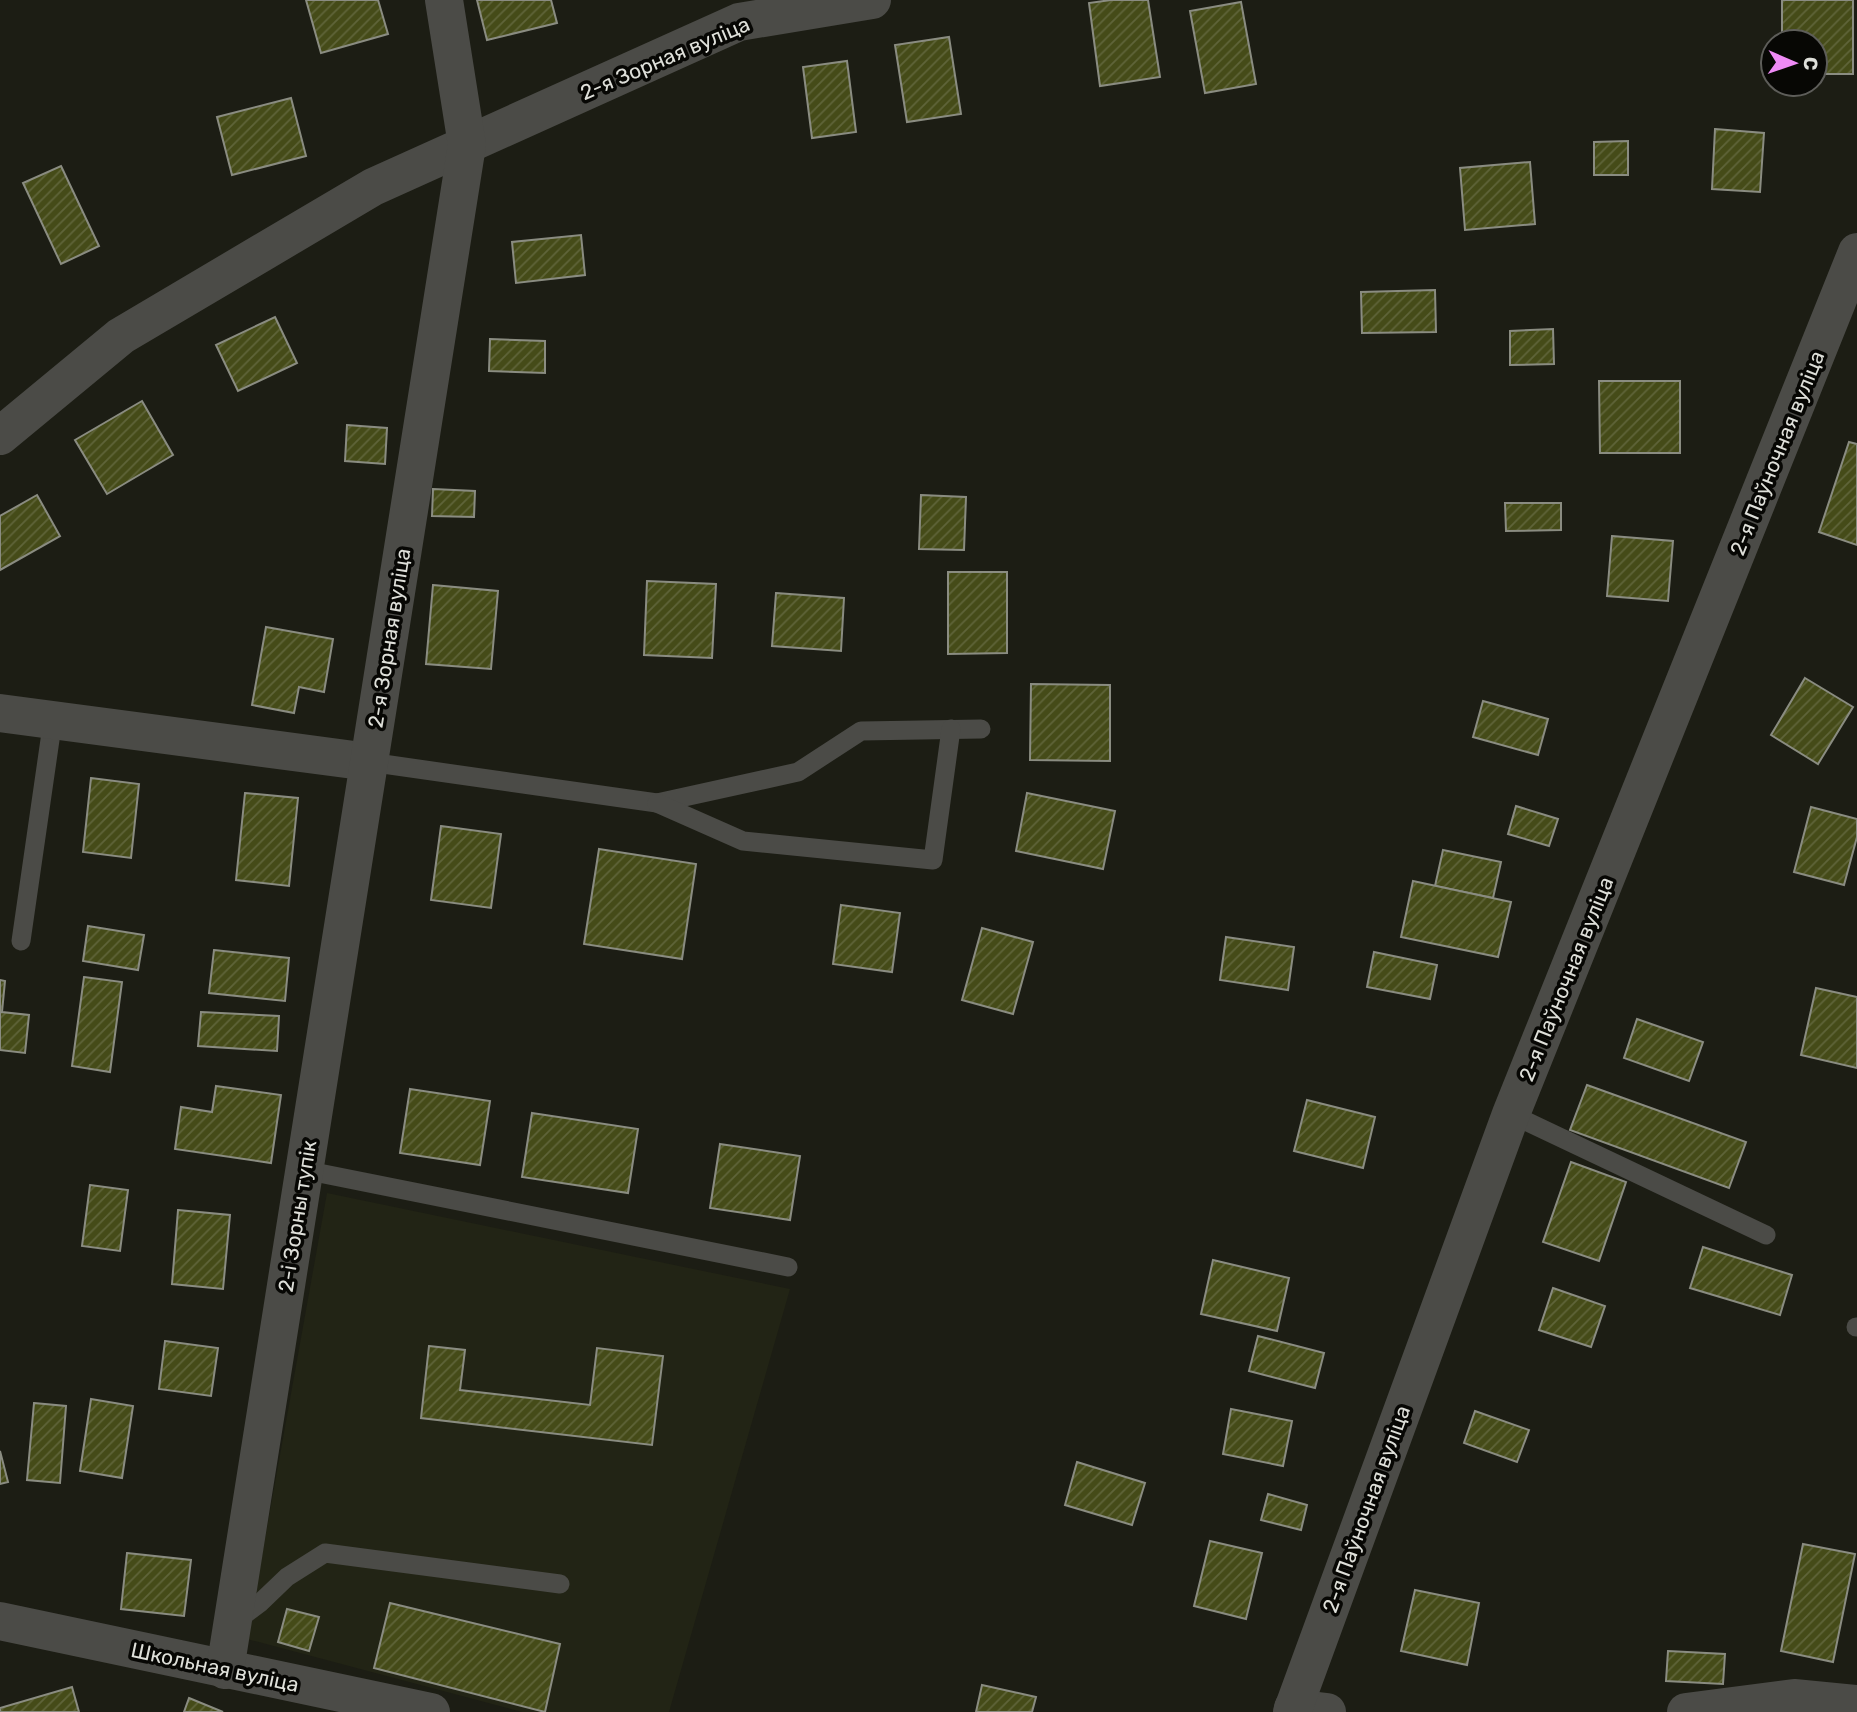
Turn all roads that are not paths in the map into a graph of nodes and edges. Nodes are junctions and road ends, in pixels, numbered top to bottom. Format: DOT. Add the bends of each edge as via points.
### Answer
graph roads {
  1 [pos="444,0"];
  2 [pos="872,0"];
  3 [pos="467,145"];
  4 [pos="1857,252"];
  5 [pos="0,436"];
  6 [pos="0,713"];
  7 [pos="53,719"];
  8 [pos="951,729"];
  9 [pos="981,729"];
  10 [pos="369,762"];
  11 [pos="657,803"];
  12 [pos="21,941"];
  13 [pos="1511,1114"];
  14 [pos="304,1170"];
  15 [pos="1766,1235"];
  16 [pos="788,1267"];
  17 [pos="560,1584"];
  18 [pos="0,1621"];
  19 [pos="232,1624"];
  20 [pos="225,1670"];
  21 [pos="1857,1704"];
  22 [pos="1304,1711"];
  23 [pos="431,1712"];
  24 [pos="1686,1712"];
  1 -- 3 [label="street"];
  2 -- 3 [label="street, 2-я Зорная вуліца" via="739,22"];
  3 -- 5 [label="street, 2-я Зорная вуліца" via="373,187 121,336"];
  3 -- 10 [label="street, 2-я Зорная вуліца"];
  4 -- 13 [label="street, 2-я Паўночная вуліца"];
  6 -- 7 [label="street"];
  7 -- 10 [label="street"];
  7 -- 12 [label="lane"];
  8 -- 9 [label="lane"];
  8 -- 11 [label="lane" via="861,731 798,772"];
  8 -- 11 [label="lane" via="933,860 743,841"];
  10 -- 11 [label="lane"];
  10 -- 14 [label="street, 2-і Зорны тупік"];
  13 -- 15 [label="lane"];
  13 -- 22 [label="street, 2-я Паўночная вуліца"];
  14 -- 16 [label="lane"];
  14 -- 19 [label="street, 2-і Зорны тупік"];
  17 -- 19 [label="lane" via="325,1553 287,1577"];
  18 -- 20 [label="street, Школьная вуліца"];
  19 -- 20 [label="street, 2-і Зорны тупік"];
  20 -- 23 [label="street, Школьная вуліца"];
  21 -- 24 [label="street" via="1794,1698"];
}
